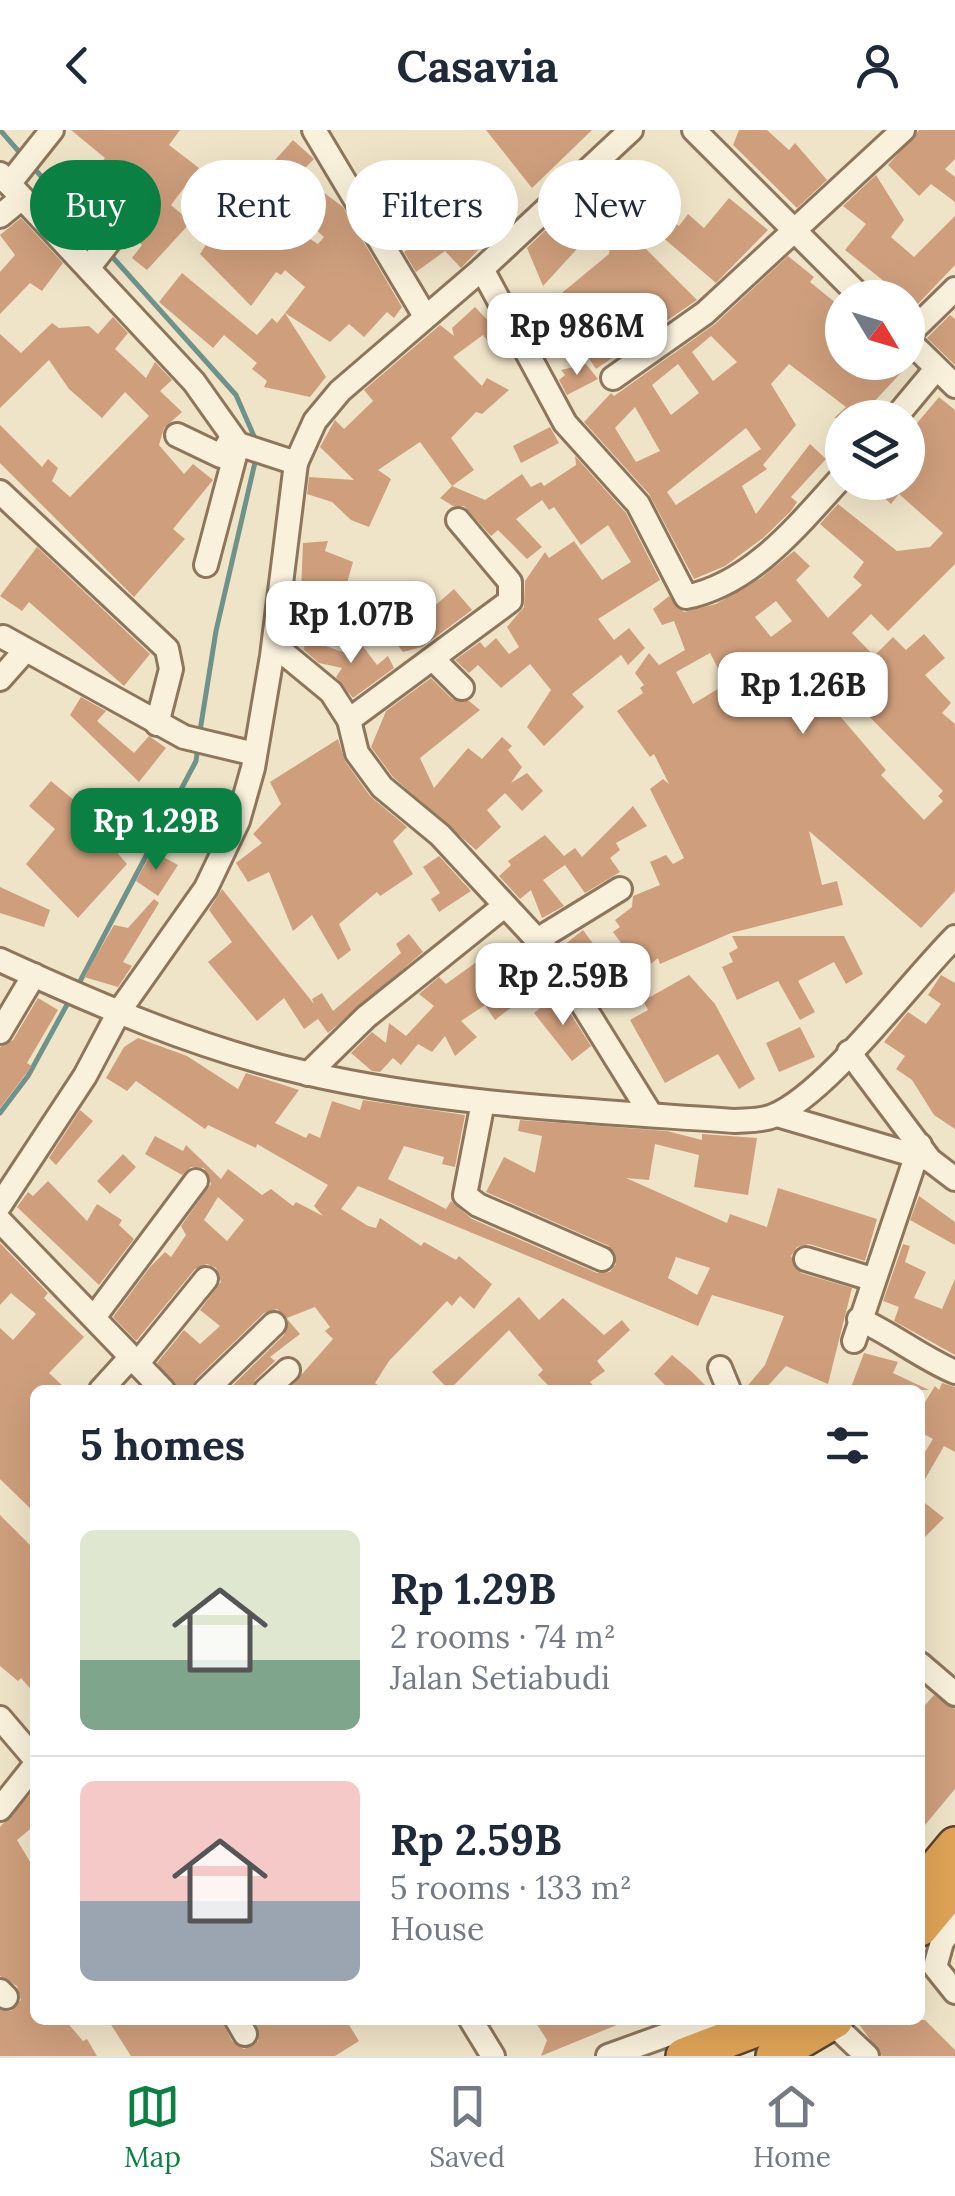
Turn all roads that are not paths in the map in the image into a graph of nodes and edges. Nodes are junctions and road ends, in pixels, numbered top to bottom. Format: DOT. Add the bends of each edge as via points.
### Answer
graph roads {
  1 [pos="52,130"];
  2 [pos="314,130"];
  3 [pos="632,130"];
  4 [pos="694,130"];
  5 [pos="903,130"];
  6 [pos="12,183"];
  7 [pos="0,216"];
  8 [pos="791,231"];
  9 [pos="102,250"];
  10 [pos="98,255"];
  11 [pos="482,268"];
  12 [pos="843,280"];
  13 [pos="955,290"];
  14 [pos="425,316"];
  15 [pos="925,321"];
  16 [pos="925,357"];
  17 [pos="936,369"];
  18 [pos="613,378"];
  19 [pos="955,386"];
  20 [pos="910,400"];
  21 [pos="178,435"];
  22 [pos="239,443"];
  23 [pos="296,464"];
  24 [pos="0,492"];
  25 [pos="825,496"];
  26 [pos="458,520"];
  27 [pos="206,565"];
  28 [pos="2,637"];
  29 [pos="274,645"];
  30 [pos="24,652"];
  31 [pos="433,659"];
  32 [pos="0,679"];
  33 [pos="462,688"];
  34 [pos="349,720"];
  35 [pos="156,724"];
  36 [pos="255,754"];
  37 [pos="620,889"];
  38 [pos="503,907"];
  39 [pos="955,937"];
  40 [pos="536,940"];
  41 [pos="0,960"];
  42 [pos="34,976"];
  43 [pos="120,1010"];
  44 [pos="0,1032"];
  45 [pos="849,1052"];
  46 [pos="308,1074"];
  47 [pos="482,1102"];
  48 [pos="650,1114"];
  49 [pos="776,1115"];
  50 [pos="922,1153"];
  51 [pos="955,1179"];
  52 [pos="196,1181"];
  53 [pos="0,1205"];
  54 [pos="0,1221"];
  55 [pos="602,1259"];
  56 [pos="806,1259"];
  57 [pos="206,1279"];
  58 [pos="872,1279"];
  59 [pos="95,1316"];
  60 [pos="274,1324"];
  61 [pos="134,1361"];
  62 [pos="720,1368"];
  63 [pos="288,1370"];
  64 [pos="955,1372"];
  65 [pos="107,1385"];
  66 [pos="158,1385"];
  67 [pos="211,1385"];
  68 [pos="272,1385"];
  69 [pos="727,1385"];
  70 [pos="925,1670"];
  71 [pos="955,1694"];
  72 [pos="0,1718"];
  73 [pos="30,1756"];
  74 [pos="30,1769"];
  75 [pos="0,1809"];
  76 [pos="955,1845"];
  77 [pos="925,1881"];
  78 [pos="955,1886"];
  79 [pos="925,1922"];
  80 [pos="955,1924"];
  81 [pos="955,1992"];
  82 [pos="474,2025"];
  83 [pos="694,2025"];
  84 [pos="766,2025"];
  85 [pos="824,2025"];
  86 [pos="829,2025"];
  87 [pos="493,2056"];
  88 [pos="608,2056"];
  89 [pos="684,2056"];
  90 [pos="775,2056"];
  91 [pos="867,2056"];
  1 -- 6 [label="street"];
  2 -- 14 [label="street"];
  3 -- 11 [label="street"];
  4 -- 8 [label="street"];
  5 -- 8 [label="street"];
  6 -- 7 [label="street"];
  6 -- 10 [label="street"];
  8 -- 12 [label="street"];
  8 -- 18 [label="street" via="704,313"];
  9 -- 10 [label="street"];
  10 -- 22 [label="street"];
  11 -- 14 [label="street"];
  11 -- 25 [label="street" via="565,423 638,504 686,597 746,572"];
  13 -- 15 [label="street"];
  14 -- 23 [label="street" via="322,409"];
  16 -- 17 [label="street"];
  17 -- 19 [label="street"];
  17 -- 20 [label="street"];
  21 -- 22 [label="street" via="219,456"];
  22 -- 23 [label="street"];
  22 -- 27 [label="street"];
  23 -- 29 [label="street"];
  24 -- 35 [label="street" via="167,649 171,669"];
  26 -- 31 [label="street" via="513,593 496,614"];
  28 -- 30 [label="street"];
  29 -- 34 [label="street" via="331,692"];
  29 -- 36 [label="street"];
  30 -- 32 [label="street"];
  30 -- 35 [label="street"];
  31 -- 33 [label="street"];
  31 -- 34 [label="street"];
  34 -- 38 [label="street" via="357,753 372,776 440,835"];
  35 -- 36 [label="street" via="212,747"];
  36 -- 43 [label="street" via="238,821 206,888"];
  37 -- 40 [label="street"];
  38 -- 40 [label="street"];
  38 -- 46 [label="street" via="366,1017"];
  39 -- 45 [label="street"];
  40 -- 48 [label="street" via="578,990"];
  41 -- 42 [label="street"];
  42 -- 43 [label="street"];
  42 -- 44 [label="street"];
  43 -- 46 [label="street" via="217,1049"];
  43 -- 53 [label="street"];
  45 -- 49 [label="street"];
  45 -- 50 [label="street"];
  46 -- 47 [label="street"];
  47 -- 48 [label="street"];
  47 -- 55 [label="street" via="466,1195"];
  48 -- 49 [label="street" via="735,1121"];
  49 -- 50 [label="street"];
  50 -- 51 [label="street"];
  50 -- 58 [label="street"];
  52 -- 59 [label="street"];
  54 -- 59 [label="street"];
  56 -- 58 [label="street"];
  57 -- 61 [label="street"];
  58 -- 64 [label="street" via="856,1330 905,1340 922,1358"];
  59 -- 61 [label="street"];
  60 -- 67 [label="street"];
  61 -- 65 [label="street"];
  61 -- 66 [label="street"];
  62 -- 69 [label="street"];
  63 -- 68 [label="street"];
  70 -- 71 [label="street"];
  72 -- 73 [label="street"];
  74 -- 75 [label="street"];
  76 -- 77 [label="highway"];
  78 -- 79 [label="highway"];
  80 -- 81 [label="street" via="935,1966"];
  82 -- 87 [label="street"];
  83 -- 88 [label="street"];
  84 -- 89 [label="highway"];
  85 -- 90 [label="highway"];
  86 -- 91 [label="street"];
}
